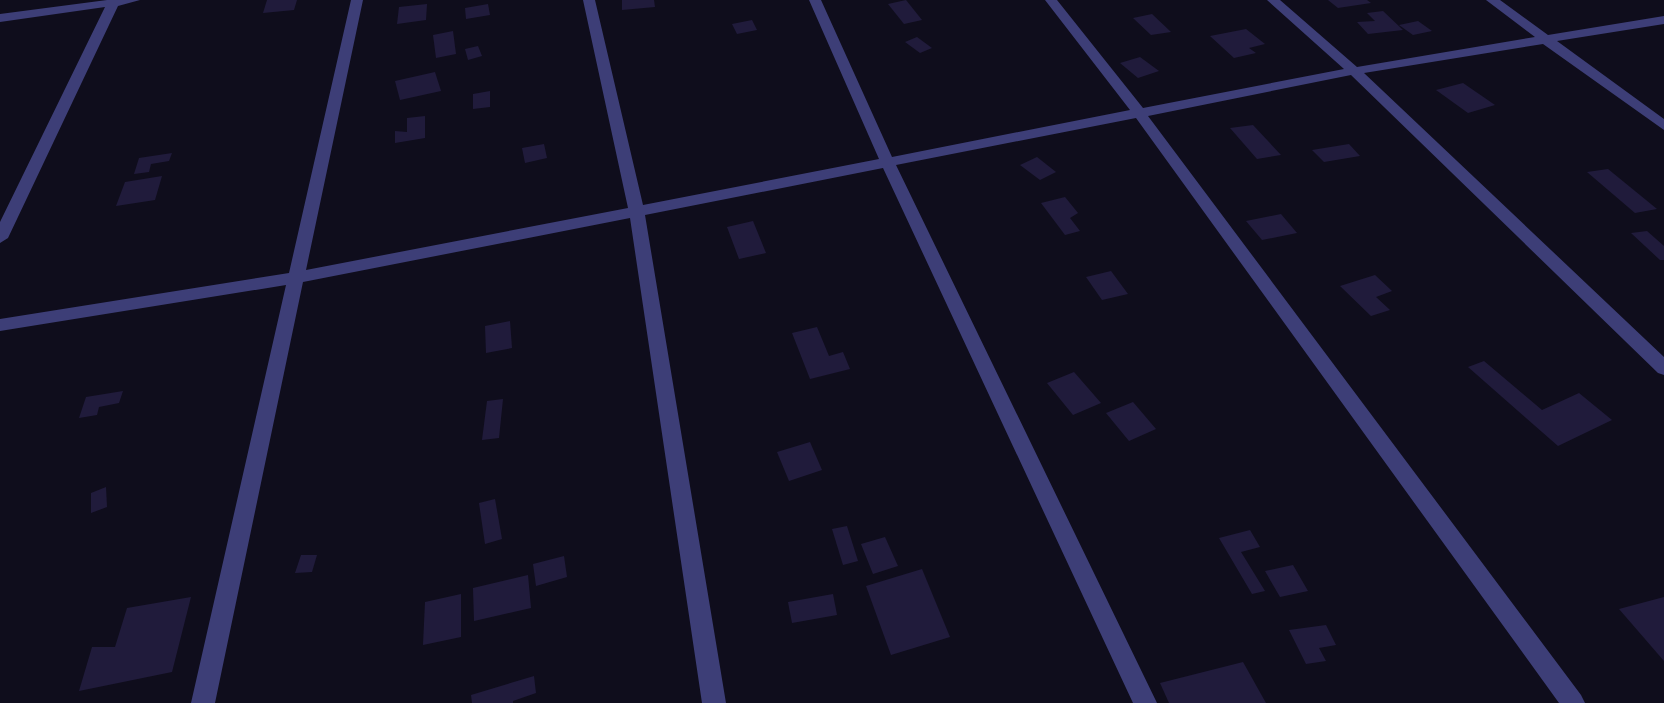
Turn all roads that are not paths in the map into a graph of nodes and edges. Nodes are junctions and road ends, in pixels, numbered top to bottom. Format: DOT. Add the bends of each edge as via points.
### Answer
graph roads {
  1 [pos="134,0"];
  2 [pos="357,0"];
  3 [pos="589,0"];
  4 [pos="815,0"];
  5 [pos="1052,0"];
  6 [pos="1273,0"];
  7 [pos="1492,0"];
  8 [pos="114,1"];
  9 [pos="0,18"];
  10 [pos="1664,20"];
  11 [pos="1548,39"];
  12 [pos="1354,71"];
  13 [pos="1141,115"];
  14 [pos="1664,125"];
  15 [pos="888,164"];
  16 [pos="638,213"];
  17 [pos="0,238"];
  18 [pos="296,278"];
  19 [pos="0,324"];
  20 [pos="1664,368"];
  21 [pos="203,703"];
  22 [pos="714,703"];
  23 [pos="1145,703"];
  24 [pos="1573,703"];
  1 -- 8 [label="street"];
  2 -- 18 [label="street"];
  3 -- 16 [label="street"];
  4 -- 15 [label="street"];
  5 -- 13 [label="street"];
  6 -- 12 [label="street"];
  7 -- 11 [label="street"];
  8 -- 9 [label="street"];
  8 -- 17 [label="street"];
  10 -- 11 [label="street"];
  11 -- 12 [label="street"];
  11 -- 14 [label="street"];
  12 -- 13 [label="street"];
  12 -- 20 [label="street"];
  13 -- 15 [label="street"];
  13 -- 24 [label="street"];
  15 -- 16 [label="street"];
  15 -- 23 [label="street"];
  16 -- 18 [label="street"];
  16 -- 22 [label="street"];
  18 -- 19 [label="street"];
  18 -- 21 [label="street"];
}
